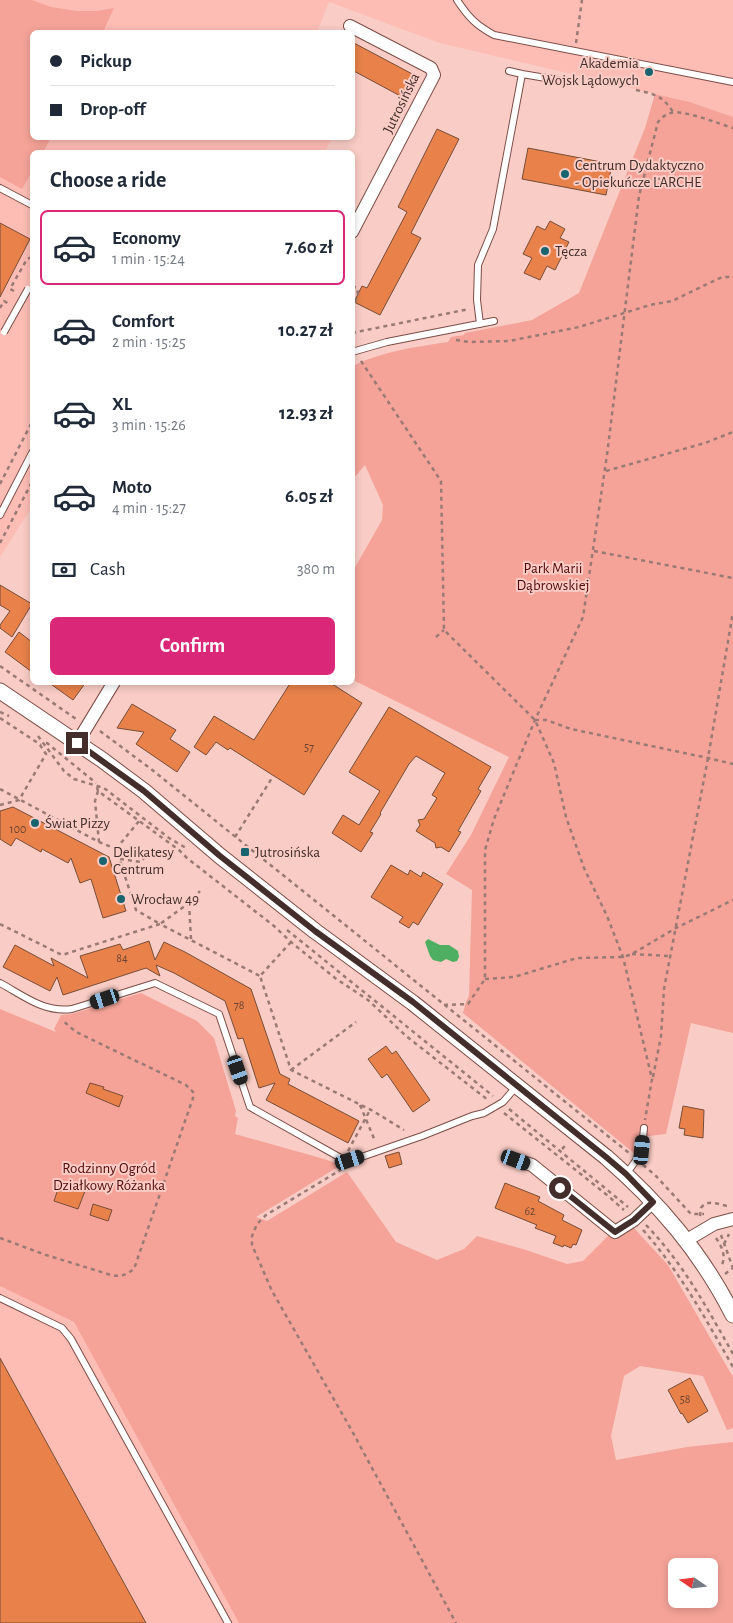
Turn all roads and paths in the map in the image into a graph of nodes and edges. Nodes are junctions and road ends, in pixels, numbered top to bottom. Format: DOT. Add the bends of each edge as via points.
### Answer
graph roads {
  1 [pos="457,0"];
  2 [pos="582,0"];
  3 [pos="350,26"];
  4 [pos="575,51"];
  5 [pos="509,71"];
  6 [pos="522,74"];
  7 [pos="558,80"];
  8 [pos="733,82"];
  9 [pos="636,90"];
  10 [pos="673,112"];
  11 [pos="733,128"];
  12 [pos="0,188"];
  13 [pos="30,205"];
  14 [pos="355,226"];
  15 [pos="733,277"];
  16 [pos="30,286"];
  17 [pos="355,287"];
  18 [pos="355,302"];
  19 [pos="10,304"];
  20 [pos="478,307"];
  21 [pos="0,308"];
  22 [pos="624,313"];
  23 [pos="494,321"];
  24 [pos="480,324"];
  25 [pos="4,332"];
  26 [pos="355,332"];
  27 [pos="452,340"];
  28 [pos="355,351"];
  29 [pos="360,359"];
  30 [pos="30,426"];
  31 [pos="733,432"];
  32 [pos="30,457"];
  33 [pos="605,471"];
  34 [pos="0,484"];
  35 [pos="30,486"];
  36 [pos="0,515"];
  37 [pos="0,543"];
  38 [pos="594,550"];
  39 [pos="733,578"];
  40 [pos="733,612"];
  41 [pos="444,630"];
  42 [pos="436,636"];
  43 [pos="0,666"];
  44 [pos="113,685"];
  45 [pos="0,691"];
  46 [pos="0,712"];
  47 [pos="0,718"];
  48 [pos="13,719"];
  49 [pos="535,720"];
  50 [pos="92,728"];
  51 [pos="36,734"];
  52 [pos="77,743"];
  53 [pos="43,744"];
  54 [pos="708,758"];
  55 [pos="733,764"];
  56 [pos="272,778"];
  57 [pos="96,783"];
  58 [pos="0,789"];
  59 [pos="20,800"];
  60 [pos="0,805"];
  61 [pos="139,821"];
  62 [pos="235,837"];
  63 [pos="99,842"];
  64 [pos="175,842"];
  65 [pos="116,849"];
  66 [pos="152,854"];
  67 [pos="120,859"];
  68 [pos="200,891"];
  69 [pos="733,900"];
  70 [pos="189,904"];
  71 [pos="0,924"];
  72 [pos="160,924"];
  73 [pos="282,925"];
  74 [pos="676,928"];
  75 [pos="191,940"];
  76 [pos="291,942"];
  77 [pos="632,954"];
  78 [pos="670,956"];
  79 [pos="623,957"];
  80 [pos="260,976"];
  81 [pos="486,979"];
  82 [pos="0,983"];
  83 [pos="444,1005"];
  84 [pos="59,1010"];
  85 [pos="356,1022"];
  86 [pos="436,1053"];
  87 [pos="433,1057"];
  88 [pos="291,1070"];
  89 [pos="652,1079"];
  90 [pos="517,1086"];
  91 [pos="497,1100"];
  92 [pos="359,1104"];
  93 [pos="492,1104"];
  94 [pos="507,1108"];
  95 [pos="370,1110"];
  96 [pos="501,1111"];
  97 [pos="365,1118"];
  98 [pos="644,1128"];
  99 [pos="408,1133"];
  100 [pos="377,1145"];
  101 [pos="566,1145"];
  102 [pos="562,1150"];
  103 [pos="347,1152"];
  104 [pos="560,1153"];
  105 [pos="557,1156"];
  106 [pos="350,1160"];
  107 [pos="516,1160"];
  108 [pos="637,1160"];
  109 [pos="626,1174"];
  110 [pos="653,1202"];
  111 [pos="630,1208"];
  112 [pos="733,1208"];
  113 [pos="626,1212"];
  114 [pos="702,1218"];
  115 [pos="733,1219"];
  116 [pos="642,1220"];
  117 [pos="641,1228"];
  118 [pos="733,1230"];
  119 [pos="720,1233"];
  120 [pos="0,1238"];
  121 [pos="687,1240"];
  122 [pos="724,1244"];
  123 [pos="722,1248"];
  124 [pos="719,1268"];
  125 [pos="733,1268"];
  126 [pos="723,1275"];
  127 [pos="696,1292"];
  128 [pos="692,1295"];
  129 [pos="0,1298"];
  130 [pos="733,1315"];
  131 [pos="733,1354"];
  132 [pos="733,1366"];
  133 [pos="228,1623"];
  134 [pos="456,1623"];
  1 -- 4 [label="lane" via="479,27 494,35"];
  2 -- 4 [label="path"];
  3 -- 14 [label="street, Jutrosińska" via="431,68 434,75"];
  4 -- 8 [label="lane"];
  5 -- 6 [label="lane"];
  6 -- 7 [label="lane"];
  6 -- 20 [label="lane" via="493,229 478,265"];
  9 -- 10 [label="path" via="662,98"];
  10 -- 11 [label="path"];
  10 -- 22 [label="path" via="658,122 639,196"];
  12 -- 13 [label="lane"];
  15 -- 22 [label="path" via="722,277 672,301"];
  16 -- 25 [label="lane, bridge"];
  17 -- 18 [label="path" via="358,294"];
  19 -- 21 [label="path" via="4,301"];
  20 -- 24 [label="lane"];
  20 -- 26 [label="path"];
  22 -- 27 [label="path" via="579,327 508,341"];
  22 -- 33 [label="path"];
  23 -- 24 [label="lane"];
  24 -- 28 [label="lane"];
  29 -- 41 [label="path" via="441,481"];
  30 -- 34 [label="path"];
  31 -- 33 [label="path" via="706,443"];
  32 -- 36 [label="lane"];
  33 -- 38 [label="path"];
  35 -- 37 [label="path"];
  38 -- 39 [label="path"];
  38 -- 49 [label="path" via="583,617"];
  40 -- 54 [label="path"];
  41 -- 42 [label="path"];
  41 -- 49 [label="path"];
  43 -- 50 [label="path"];
  44 -- 50 [label="street"];
  45 -- 52 [label="street"];
  46 -- 48 [label="path"];
  47 -- 53 [label="path"];
  49 -- 54 [label="path"];
  49 -- 79 [label="path" via="554,763 566,817 584,868"];
  49 -- 81 [label="path" via="494,818 485,850"];
  50 -- 52 [label="street"];
  50 -- 62 [label="path" via="149,768"];
  51 -- 64 [label="path" via="74,779 104,788"];
  52 -- 90 [label="street" via="144,791 220,856 413,1002"];
  53 -- 57 [label="path" via="47,743"];
  53 -- 59 [label="path" via="46,754"];
  54 -- 55 [label="path"];
  54 -- 74 [label="path"];
  56 -- 62 [label="path"];
  58 -- 59 [label="path"];
  59 -- 60 [label="path"];
  59 -- 63 [label="path"];
  61 -- 63 [label="path" via="97,789"];
  61 -- 65 [label="path"];
  61 -- 76 [label="path"];
  62 -- 83 [label="path"];
  63 -- 65 [label="path"];
  65 -- 67 [label="path"];
  66 -- 67 [label="path" via="149,851 141,862"];
  67 -- 72 [label="path" via="136,910"];
  68 -- 70 [label="path"];
  69 -- 74 [label="path"];
  70 -- 72 [label="path"];
  70 -- 75 [label="path"];
  71 -- 72 [label="path" via="62,955"];
  72 -- 75 [label="path"];
  73 -- 91 [label="path"];
  74 -- 77 [label="path"];
  74 -- 78 [label="path"];
  75 -- 80 [label="path"];
  76 -- 80 [label="path"];
  76 -- 87 [label="path" via="368,1000"];
  77 -- 78 [label="path"];
  77 -- 79 [label="path"];
  78 -- 89 [label="path"];
  79 -- 81 [label="path" via="577,958 514,976"];
  79 -- 89 [label="path"];
  80 -- 88 [label="path"];
  81 -- 83 [label="path" via="468,1004"];
  82 -- 84 [label="lane" via="44,1008"];
  83 -- 108 [label="path"];
  84 -- 106 [label="lane" via="72,1009 155,983 219,1014 250,1107 339,1157"];
  84 -- 120 [label="path" via="60,1018 76,1032 186,1084 194,1093 193,1098 134,1269 129,1273 119,1277 111,1275"];
  85 -- 88 [label="path"];
  86 -- 87 [label="path"];
  87 -- 93 [label="path"];
  88 -- 92 [label="path"];
  89 -- 98 [label="path"];
  90 -- 106 [label="lane" via="503,1102 484,1113"];
  90 -- 109 [label="street"];
  92 -- 95 [label="path"];
  92 -- 97 [label="path"];
  94 -- 111 [label="path"];
  95 -- 97 [label="path"];
  95 -- 99 [label="path"];
  96 -- 105 [label="path"];
  97 -- 100 [label="path"];
  97 -- 103 [label="path"];
  98 -- 108 [label="lane" via="642,1150"];
  101 -- 102 [label="path"];
  104 -- 105 [label="path"];
  105 -- 113 [label="path"];
  106 -- 134 [label="path" via="344,1168 266,1215 257,1224 252,1245 272,1291"];
  107 -- 110 [label="street" via="532,1165 615,1232"];
  108 -- 109 [label="lane"];
  108 -- 114 [label="path" via="691,1214"];
  109 -- 110 [label="street"];
  110 -- 121 [label="street"];
  112 -- 114 [label="path" via="708,1202 702,1206"];
  114 -- 115 [label="street"];
  114 -- 121 [label="street"];
  114 -- 123 [label="path"];
  116 -- 131 [label="path" via="694,1284"];
  117 -- 128 [label="path" via="672,1264"];
  118 -- 122 [label="path"];
  119 -- 122 [label="path"];
  121 -- 130 [label="street"];
  122 -- 123 [label="path"];
  122 -- 125 [label="path"];
  123 -- 124 [label="path" via="724,1262"];
  125 -- 126 [label="path"];
  127 -- 128 [label="path"];
  128 -- 132 [label="path"];
  129 -- 133 [label="lane" via="62,1328 71,1339"];
}
